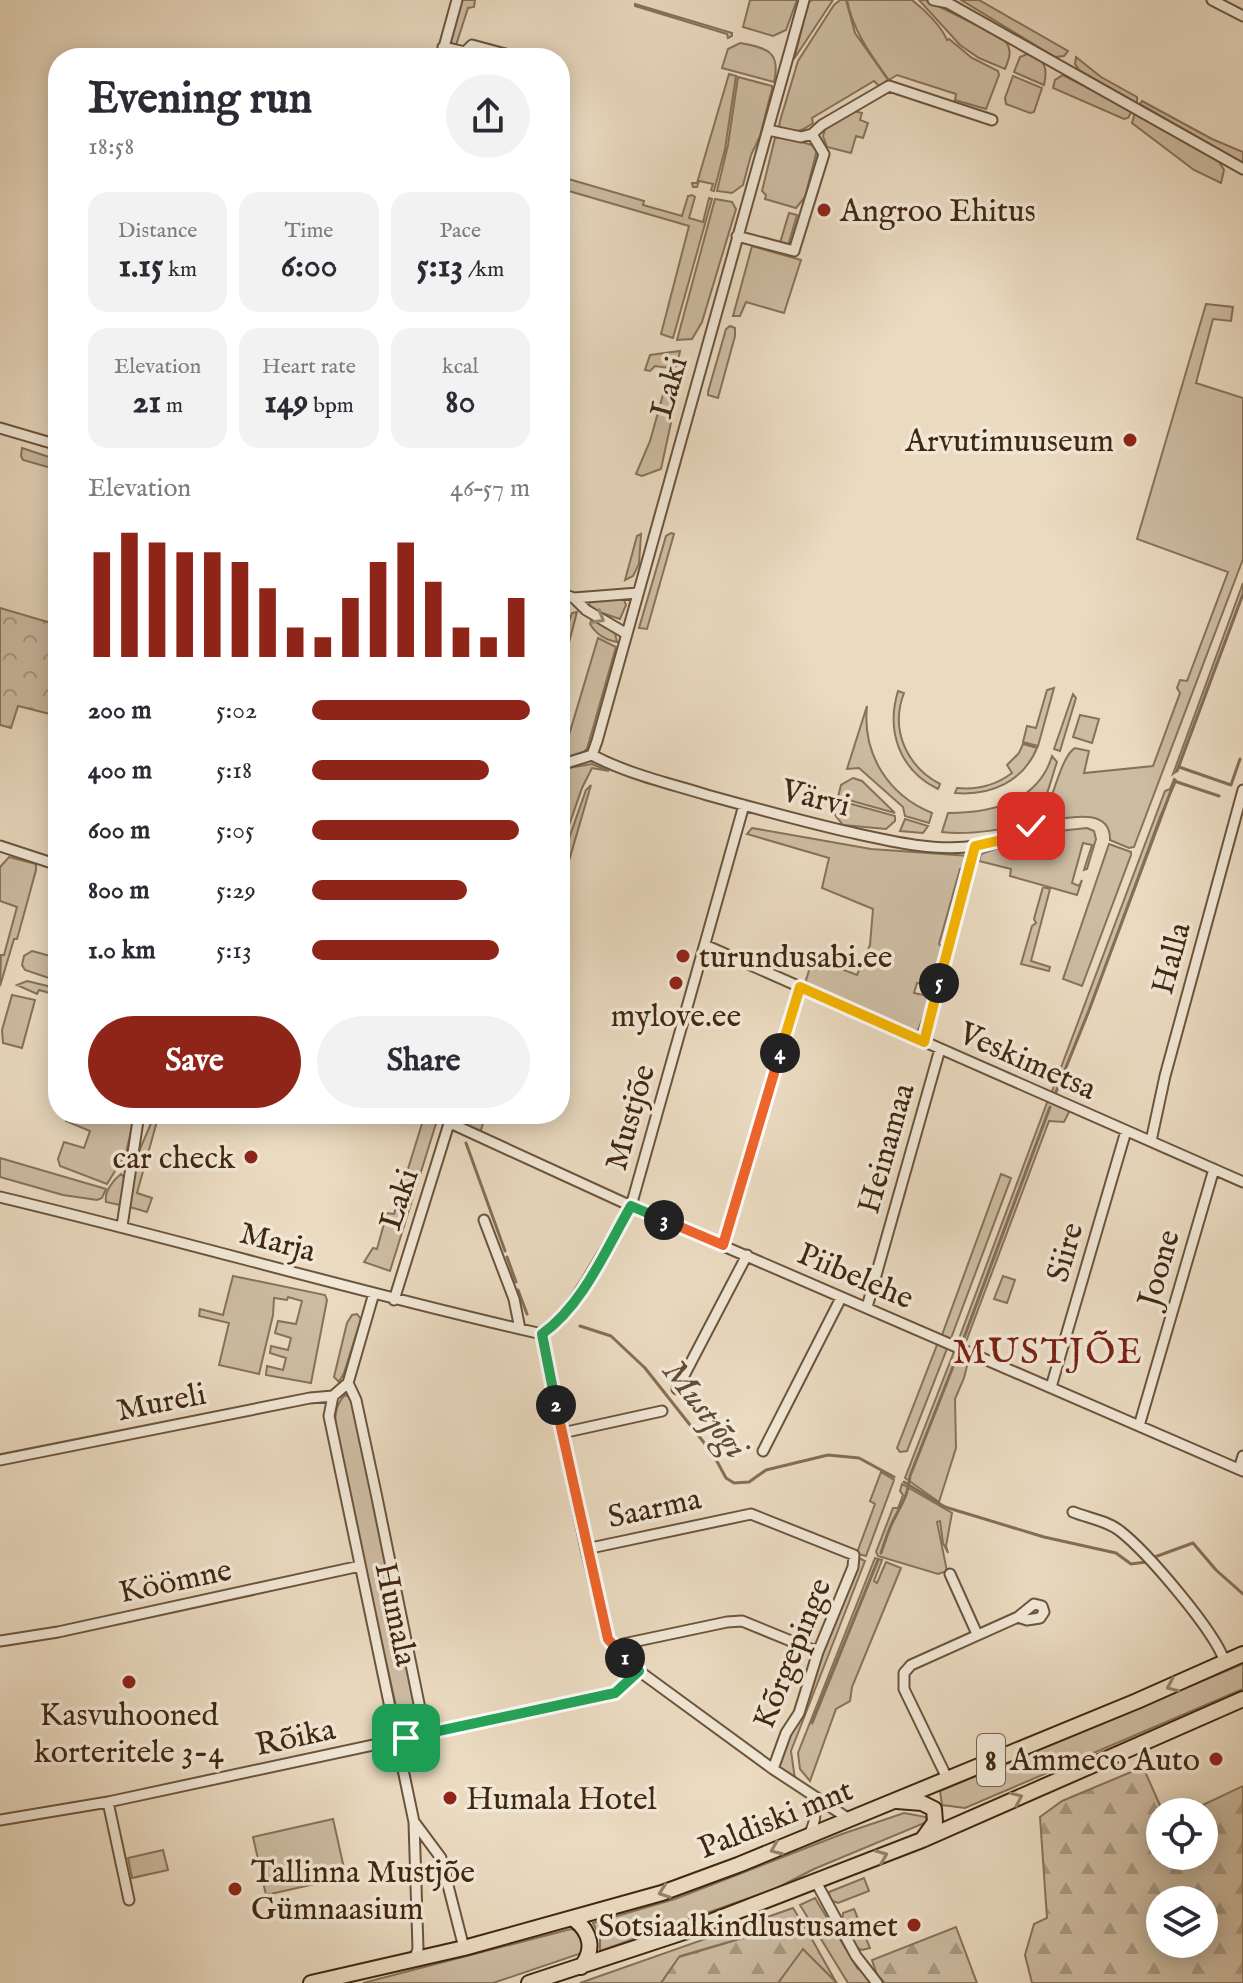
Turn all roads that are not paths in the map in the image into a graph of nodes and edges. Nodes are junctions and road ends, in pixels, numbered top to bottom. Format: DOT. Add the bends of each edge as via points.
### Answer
graph roads {
  1 [pos="457,0"];
  2 [pos="804,0"];
  3 [pos="933,0"];
  4 [pos="1212,0"];
  5 [pos="947,2"];
  6 [pos="1243,16"];
  7 [pos="443,47"];
  8 [pos="447,48"];
  9 [pos="992,120"];
  10 [pos="768,130"];
  11 [pos="812,134"];
  12 [pos="1243,169"];
  13 [pos="737,236"];
  14 [pos="0,428"];
  15 [pos="48,442"];
  16 [pos="638,593"];
  17 [pos="570,597"];
  18 [pos="574,598"];
  19 [pos="627,634"];
  20 [pos="592,755"];
  21 [pos="570,762"];
  22 [pos="1243,790"];
  23 [pos="744,805"];
  24 [pos="1241,807"];
  25 [pos="1033,825"];
  26 [pos="0,846"];
  27 [pos="975,846"];
  28 [pos="48,862"];
  29 [pos="705,945"];
  30 [pos="800,987"];
  31 [pos="924,1042"];
  32 [pos="940,1049"];
  33 [pos="137,1124"];
  34 [pos="449,1124"];
  35 [pos="463,1124"];
  36 [pos="1126,1131"];
  37 [pos="1151,1141"];
  38 [pos="1214,1169"];
  39 [pos="1243,1182"];
  40 [pos="0,1197"];
  41 [pos="631,1206"];
  42 [pos="484,1220"];
  43 [pos="122,1226"];
  44 [pos="723,1245"];
  45 [pos="747,1255"];
  46 [pos="374,1293"];
  47 [pos="841,1298"];
  48 [pos="394,1300"];
  49 [pos="867,1307"];
  50 [pos="520,1329"];
  51 [pos="542,1334"];
  52 [pos="348,1383"];
  53 [pos="1051,1387"];
  54 [pos="677,1389"];
  55 [pos="333,1396"];
  56 [pos="662,1411"];
  57 [pos="1139,1426"];
  58 [pos="562,1433"];
  59 [pos="763,1451"];
  60 [pos="1243,1456"];
  61 [pos="0,1460"];
  62 [pos="1241,1470"];
  63 [pos="1073,1512"];
  64 [pos="586,1549"];
  65 [pos="854,1555"];
  66 [pos="360,1566"];
  67 [pos="950,1574"];
  68 [pos="1018,1617"];
  69 [pos="977,1634"];
  70 [pos="0,1641"];
  71 [pos="616,1650"];
  72 [pos="818,1652"];
  73 [pos="1243,1654"];
  74 [pos="1225,1662"];
  75 [pos="639,1671"];
  76 [pos="1243,1699"];
  77 [pos="425,1733"];
  78 [pos="398,1740"];
  79 [pos="773,1769"];
  80 [pos="947,1778"];
  81 [pos="811,1794"];
  82 [pos="892,1801"];
  83 [pos="108,1802"];
  84 [pos="849,1819"];
  85 [pos="0,1820"];
  86 [pos="414,1822"];
  87 [pos="809,1835"];
  88 [pos="922,1840"];
  89 [pos="816,1882"];
  90 [pos="129,1900"];
  91 [pos="574,1919"];
  92 [pos="464,1948"];
  93 [pos="414,1960"];
  94 [pos="581,1967"];
  95 [pos="319,1982"];
  96 [pos="529,1983"];
  97 [pos="877,1983"];
  1 -- 7 [label="street"];
  2 -- 10 [label="street, Laki"];
  3 -- 5 [label="street"];
  4 -- 6 [label="street"];
  5 -- 12 [label="street"];
  7 -- 8 [label="street"];
  9 -- 11 [label="street" via="889,86"];
  10 -- 11 [label="street"];
  10 -- 13 [label="street, Laki"];
  11 -- 13 [label="street" via="824,154 794,251"];
  13 -- 16 [label="street, Laki"];
  14 -- 15 [label="street"];
  16 -- 18 [label="street"];
  16 -- 19 [label="street, Laki"];
  17 -- 18 [label="street"];
  18 -- 19 [label="street, one-way"];
  19 -- 20 [label="street, Laki"];
  20 -- 21 [label="street"];
  20 -- 23 [label="street, Värvi" via="615,767"];
  22 -- 24 [label="street, Halla"];
  23 -- 27 [label="street, Värvi" via="890,841"];
  23 -- 29 [label="street, Mustjõe"];
  24 -- 37 [label="street, Halla"];
  25 -- 27 [label="street, Värvi" via="1010,838"];
  26 -- 28 [label="street"];
  27 -- 31 [label="street"];
  29 -- 30 [label="street, Veskimetsa"];
  29 -- 41 [label="street, Mustjõe"];
  30 -- 31 [label="street, Veskimetsa"];
  30 -- 44 [label="street"];
  31 -- 32 [label="street, Veskimetsa"];
  32 -- 36 [label="street, Veskimetsa"];
  32 -- 49 [label="street, Heinamaa"];
  33 -- 43 [label="street"];
  34 -- 48 [label="street, Laki"];
  35 -- 41 [label="street, Piibelehe"];
  36 -- 37 [label="street, Veskimetsa"];
  36 -- 53 [label="street, Siire"];
  37 -- 38 [label="street, Veskimetsa"];
  38 -- 39 [label="street, Veskimetsa"];
  38 -- 57 [label="street, Joone"];
  40 -- 43 [label="street, Marja"];
  41 -- 44 [label="street, Piibelehe"];
  41 -- 51 [label="street, Mustjõe" via="572,1304"];
  42 -- 50 [label="street"];
  43 -- 46 [label="street, Marja"];
  44 -- 45 [label="street, Piibelehe"];
  45 -- 47 [label="street, Piibelehe"];
  45 -- 54 [label="street"];
  46 -- 48 [label="street, Marja"];
  46 -- 52 [label="street"];
  47 -- 49 [label="street, Piibelehe"];
  47 -- 59 [label="street"];
  48 -- 50 [label="street, Marja"];
  49 -- 53 [label="street, Piibelehe"];
  50 -- 51 [label="street, Marja"];
  51 -- 58 [label="street"];
  52 -- 55 [label="street"];
  52 -- 77 [label="street, Humala" via="374,1480"];
  53 -- 57 [label="street, Piibelehe"];
  55 -- 61 [label="street, Mureli"];
  55 -- 66 [label="street, Humala" via="330,1429"];
  56 -- 58 [label="street"];
  57 -- 62 [label="street, Piibelehe"];
  58 -- 64 [label="street"];
  60 -- 62 [label="street"];
  63 -- 74 [label="street" via="1117,1528 1143,1552 1215,1640"];
  64 -- 65 [label="street, Saarma" via="751,1514"];
  64 -- 71 [label="street" via="608,1639"];
  65 -- 72 [label="street, Kõrgepinge"];
  66 -- 70 [label="street, Köömne"];
  66 -- 78 [label="street, Humala"];
  67 -- 69 [label="street"];
  68 -- 69 [label="street"];
  69 -- 80 [label="street" via="904,1673 904,1689"];
  71 -- 72 [label="street" via="623,1644 742,1621"];
  71 -- 75 [label="street"];
  72 -- 79 [label="street, Kõrgepinge" via="799,1713"];
  73 -- 74 [label="main road, Paldiski mnt / 8"];
  74 -- 80 [label="main road, Paldiski mnt / 8, one-way"];
  75 -- 77 [label="street, Rõika" via="615,1693"];
  75 -- 79 [label="street"];
  88 -- 76 [label="main road, 8, one-way"];
  77 -- 78 [label="street, Rõika"];
  78 -- 83 [label="street, Rõika"];
  78 -- 86 [label="street, Humala"];
  79 -- 81 [label="street"];
  80 -- 82 [label="main road, Paldiski mnt / 8"];
  81 -- 84 [label="street"];
  81 -- 87 [label="street" via="816,1812"];
  82 -- 84 [label="main road, Paldiski mnt / 8"];
  82 -- 88 [label="main road" via="934,1809 935,1822"];
  83 -- 85 [label="street, Rõika"];
  83 -- 90 [label="street"];
  84 -- 87 [label="main road, Paldiski mnt / 8"];
  86 -- 92 [label="street" via="441,1858"];
  86 -- 93 [label="street, Humala"];
  87 -- 91 [label="main road, Paldiski mnt / 8, one-way" via="662,1893"];
  89 -- 88 [label="main road, 8, one-way"];
  89 -- 94 [label="main road, 8"];
  89 -- 97 [label="street" via="856,1956"];
  91 -- 92 [label="main road, Paldiski mnt / 8"];
  91 -- 94 [label="main road" via="590,1940"];
  92 -- 93 [label="main road, Paldiski mnt / 8"];
  93 -- 95 [label="main road, Paldiski mnt / 8"];
  94 -- 96 [label="main road, 8"];
}
